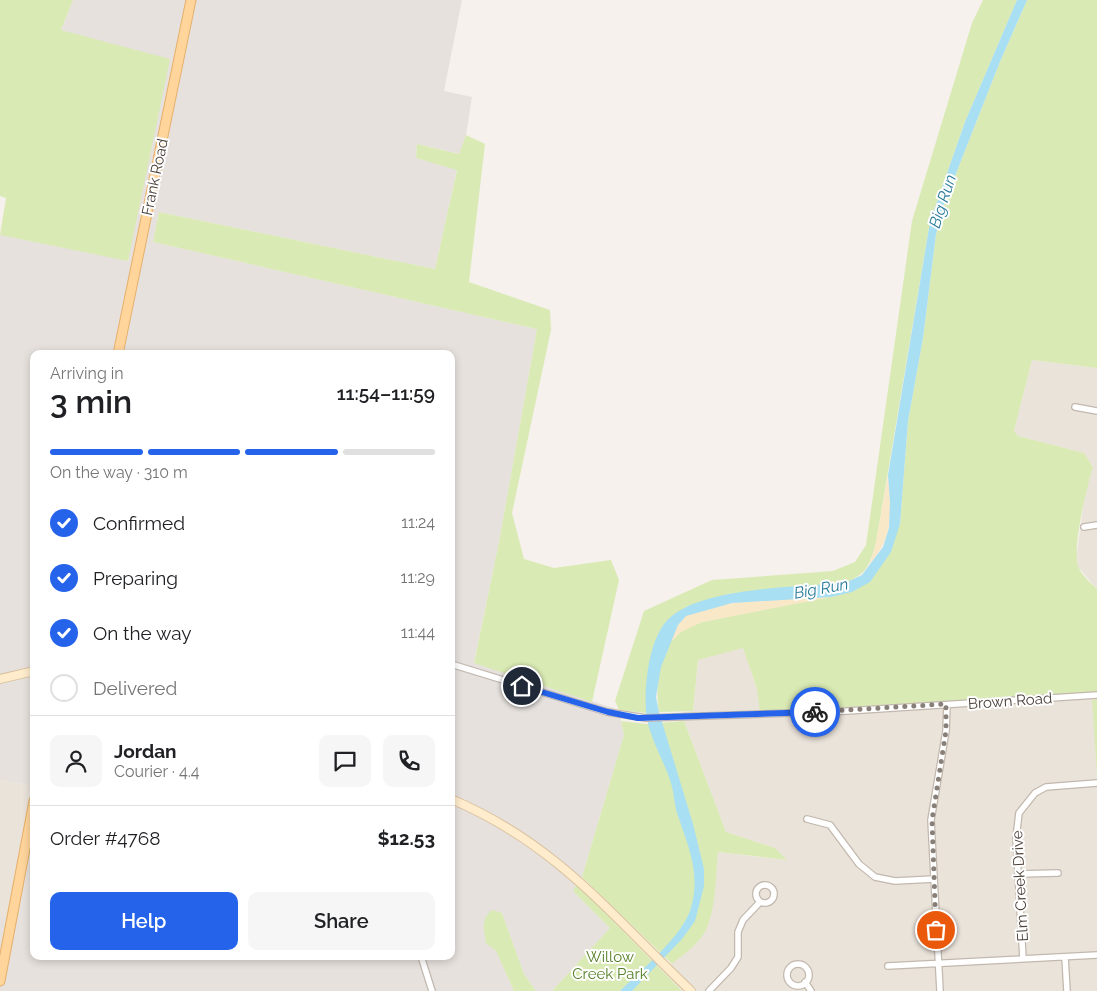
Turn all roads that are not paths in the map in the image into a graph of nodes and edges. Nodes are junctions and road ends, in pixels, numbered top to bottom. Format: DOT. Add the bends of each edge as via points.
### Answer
graph roads {
  1 [pos="191,0"];
  2 [pos="119,350"];
  3 [pos="1075,407"];
  4 [pos="1097,411"];
  5 [pos="1097,525"];
  6 [pos="1084,527"];
  7 [pos="455,665"];
  8 [pos="30,672"];
  9 [pos="0,679"];
  10 [pos="1097,695"];
  11 [pos="946,704"];
  12 [pos="1097,783"];
  13 [pos="455,801"];
  14 [pos="807,819"];
  15 [pos="30,822"];
  16 [pos="1058,873"];
  17 [pos="1018,874"];
  18 [pos="934,879"];
  19 [pos="760,902"];
  20 [pos="1097,955"];
  21 [pos="1065,957"];
  22 [pos="1023,959"];
  23 [pos="422,960"];
  24 [pos="938,963"];
  25 [pos="888,966"];
  26 [pos="0,981"];
  27 [pos="806,982"];
  28 [pos="432,991"];
  29 [pos="691,991"];
  30 [pos="709,991"];
  31 [pos="811,991"];
  32 [pos="940,991"];
  33 [pos="1067,991"];
  1 -- 2 [label="main road, Frank Road"];
  3 -- 4 [label="street"];
  5 -- 6 [label="street"];
  7 -- 11 [label="street, Brown Road" via="608,712 646,718 768,715"];
  8 -- 9 [label="main road"];
  10 -- 11 [label="street, Brown Road"];
  11 -- 18 [label="street" via="946,731 932,820"];
  12 -- 17 [label="street, Elm Creek Drive" via="1046,787 1026,802 1016,826"];
  13 -- 29 [label="main road" via="499,822 554,859"];
  14 -- 18 [label="street" via="830,825 859,864 875,877 895,881"];
  15 -- 26 [label="main road"];
  16 -- 17 [label="street"];
  17 -- 22 [label="street, Elm Creek Drive"];
  18 -- 24 [label="street"];
  19 -- 30 [label="street" via="743,920 738,932 738,957"];
  20 -- 21 [label="street"];
  21 -- 22 [label="street"];
  21 -- 33 [label="street"];
  22 -- 24 [label="street"];
  23 -- 28 [label="street"];
  24 -- 25 [label="street"];
  24 -- 32 [label="street"];
  27 -- 31 [label="street"];
}
